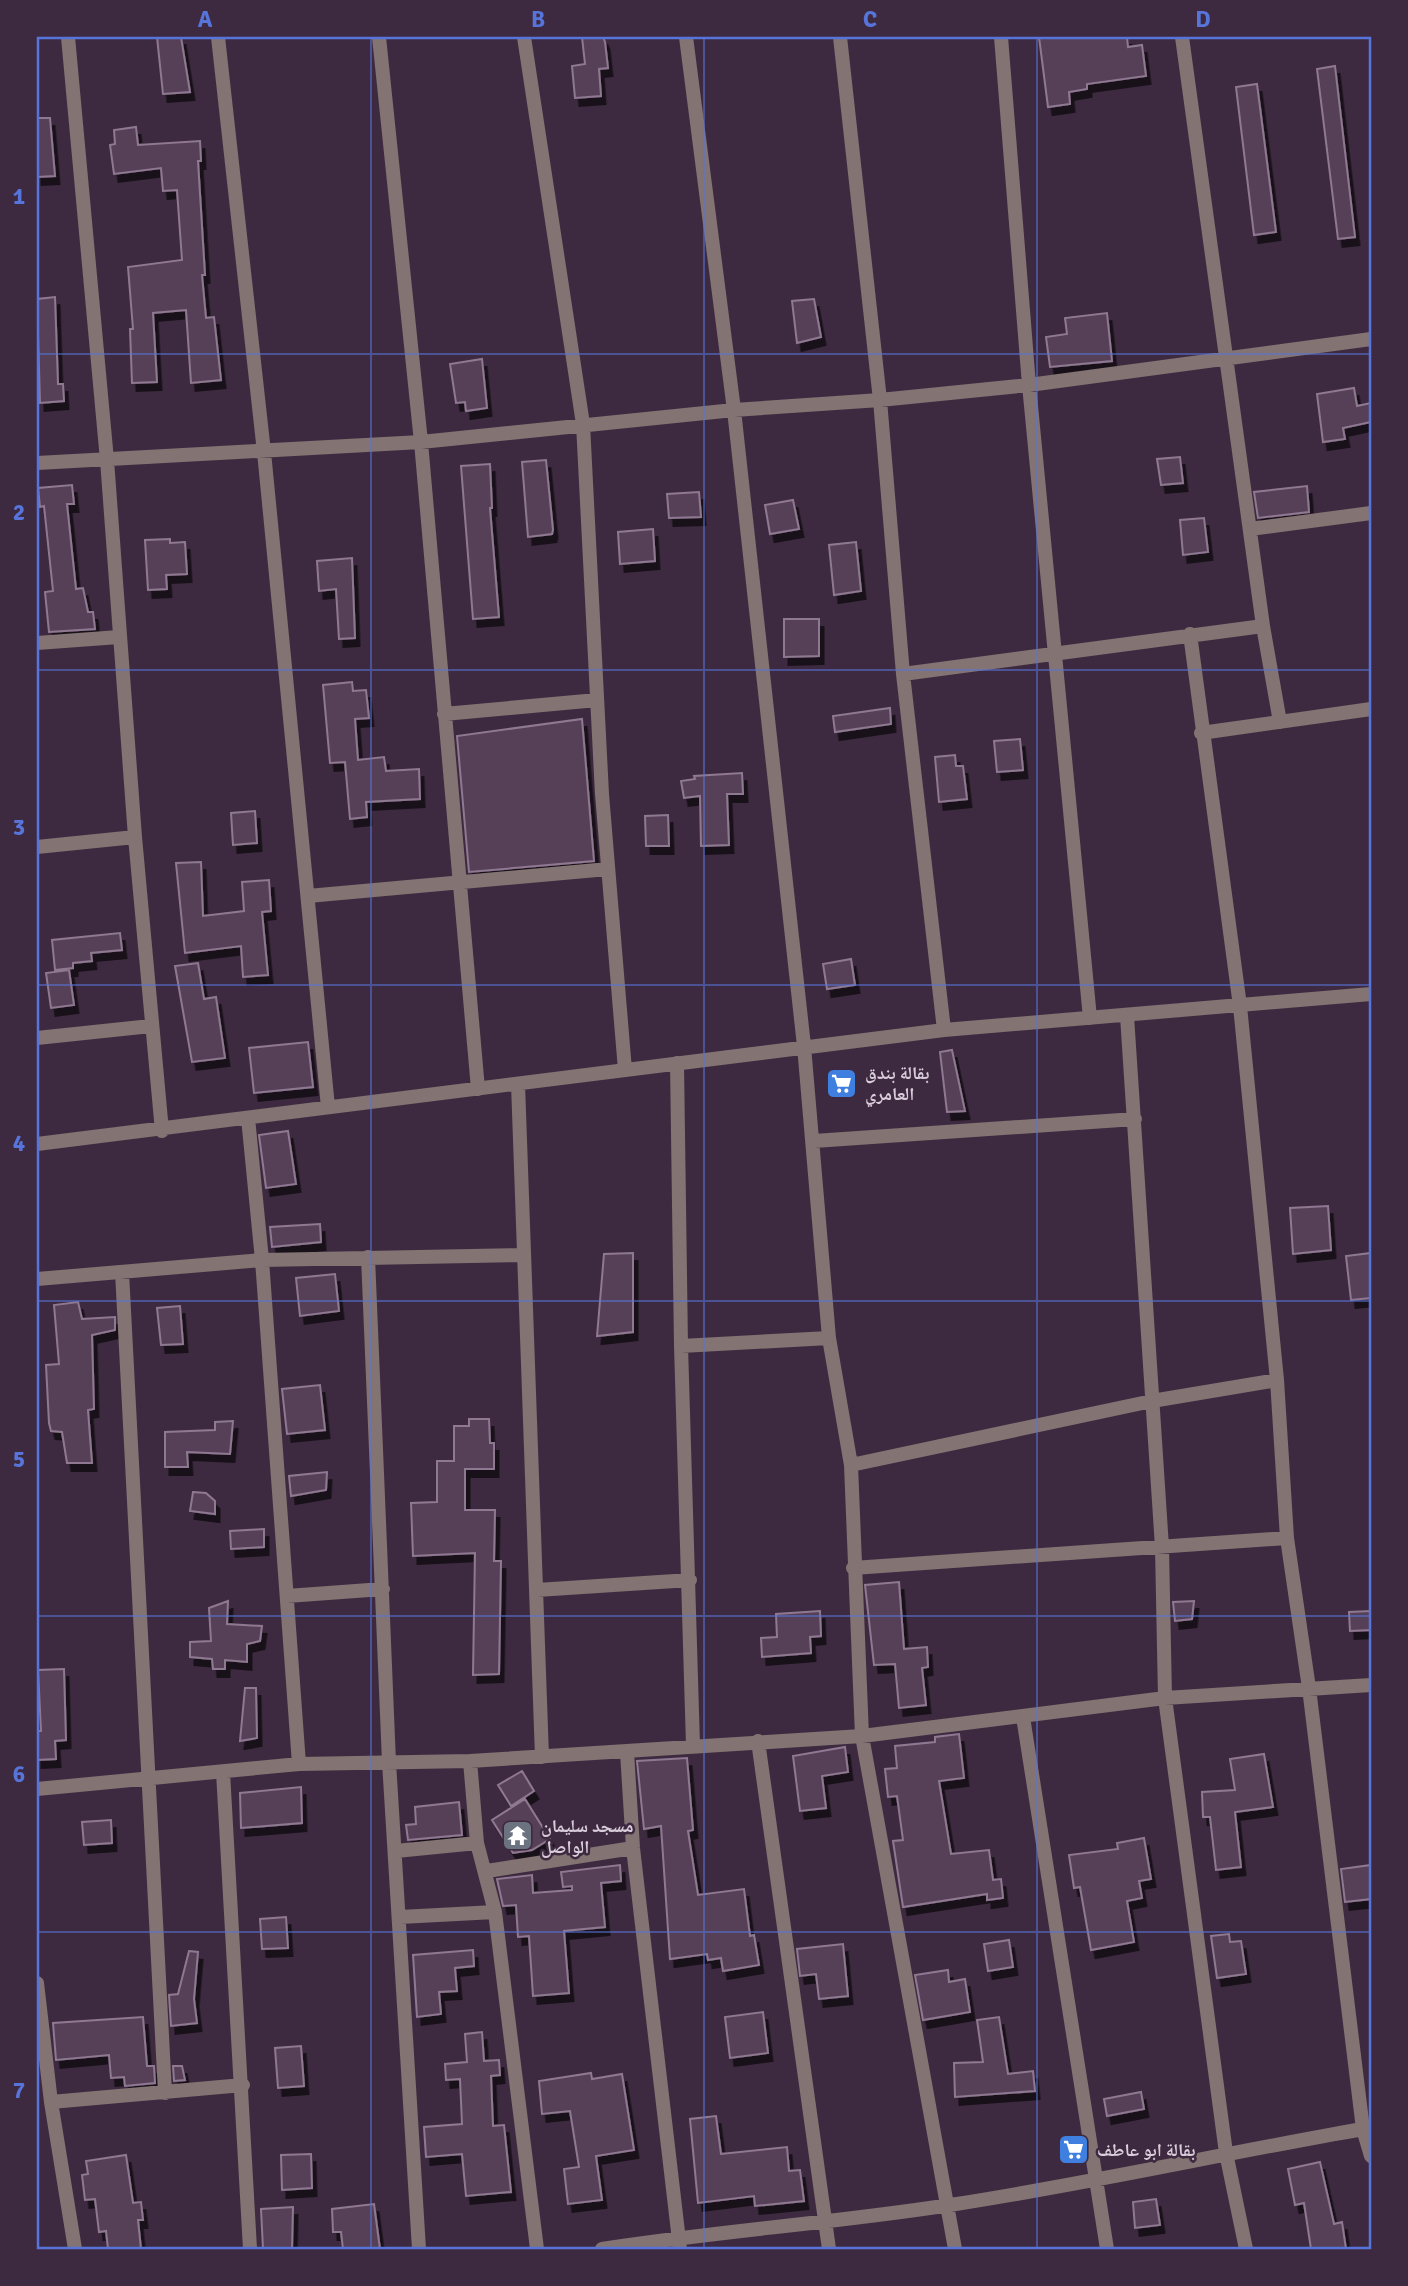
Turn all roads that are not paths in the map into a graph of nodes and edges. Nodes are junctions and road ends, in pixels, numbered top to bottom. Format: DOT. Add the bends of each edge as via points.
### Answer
graph roads {
  1 [pos="68,37"];
  2 [pos="218,37"];
  3 [pos="379,37"];
  4 [pos="524,37"];
  5 [pos="686,37"];
  6 [pos="840,37"];
  7 [pos="1001,37"];
  8 [pos="1182,37"];
  9 [pos="1371,339"];
  10 [pos="1228,360"];
  11 [pos="1029,385"];
  12 [pos="880,400"];
  13 [pos="734,410"];
  14 [pos="583,424"];
  15 [pos="421,442"];
  16 [pos="264,452"];
  17 [pos="107,460"];
  18 [pos="37,463"];
  19 [pos="1371,513"];
  20 [pos="1250,528"];
  21 [pos="1263,626"];
  22 [pos="1190,634"];
  23 [pos="119,637"];
  24 [pos="37,643"];
  25 [pos="1056,651"];
  26 [pos="903,674"];
  27 [pos="597,700"];
  28 [pos="1371,709"];
  29 [pos="444,714"];
  30 [pos="1280,722"];
  31 [pos="1201,733"];
  32 [pos="135,837"];
  33 [pos="37,847"];
  34 [pos="608,869"];
  35 [pos="460,883"];
  36 [pos="308,896"];
  37 [pos="1371,994"];
  38 [pos="1240,1006"];
  39 [pos="1127,1016"];
  40 [pos="1090,1018"];
  41 [pos="151,1026"];
  42 [pos="944,1030"];
  43 [pos="37,1038"];
  44 [pos="804,1046"];
  45 [pos="677,1063"];
  46 [pos="625,1070"];
  47 [pos="518,1084"];
  48 [pos="478,1089"];
  49 [pos="328,1107"];
  50 [pos="248,1118"];
  51 [pos="1135,1119"];
  52 [pos="162,1131"];
  53 [pos="814,1141"];
  54 [pos="37,1144"];
  55 [pos="524,1255"];
  56 [pos="368,1257"];
  57 [pos="262,1260"];
  58 [pos="122,1272"];
  59 [pos="37,1279"];
  60 [pos="829,1338"];
  61 [pos="681,1346"];
  62 [pos="1277,1380"];
  63 [pos="1152,1401"];
  64 [pos="851,1465"];
  65 [pos="1287,1538"];
  66 [pos="1162,1547"];
  67 [pos="853,1568"];
  68 [pos="690,1580"];
  69 [pos="383,1589"];
  70 [pos="537,1590"];
  71 [pos="287,1596"];
  72 [pos="1371,1685"];
  73 [pos="1309,1688"];
  74 [pos="1165,1698"];
  75 [pos="1023,1717"];
  76 [pos="862,1736"];
  77 [pos="758,1741"];
  78 [pos="694,1745"];
  79 [pos="627,1752"];
  80 [pos="542,1756"];
  81 [pos="470,1761"];
  82 [pos="388,1762"];
  83 [pos="299,1764"];
  84 [pos="223,1772"];
  85 [pos="151,1778"];
  86 [pos="37,1789"];
  87 [pos="477,1843"];
  88 [pos="632,1848"];
  89 [pos="396,1851"];
  90 [pos="487,1871"];
  91 [pos="495,1912"];
  92 [pos="400,1917"];
  93 [pos="37,1983"];
  94 [pos="243,2085"];
  95 [pos="165,2093"];
  96 [pos="51,2102"];
  97 [pos="1363,2129"];
  98 [pos="1226,2153"];
  99 [pos="1371,2156"];
  100 [pos="1094,2182"];
  101 [pos="947,2206"];
  102 [pos="826,2222"];
  103 [pos="679,2243"];
  104 [pos="75,2249"];
  105 [pos="250,2249"];
  106 [pos="419,2249"];
  107 [pos="537,2249"];
  108 [pos="602,2249"];
  109 [pos="830,2249"];
  110 [pos="955,2249"];
  111 [pos="1107,2249"];
  112 [pos="1246,2249"];
  1 -- 17 [label="street"];
  2 -- 16 [label="street"];
  3 -- 15 [label="street"];
  4 -- 14 [label="street"];
  5 -- 13 [label="street"];
  6 -- 12 [label="street"];
  7 -- 11 [label="street"];
  8 -- 10 [label="street"];
  9 -- 10 [label="street"];
  10 -- 11 [label="street"];
  10 -- 20 [label="street"];
  11 -- 12 [label="street"];
  11 -- 25 [label="street"];
  12 -- 13 [label="street"];
  12 -- 26 [label="street"];
  13 -- 14 [label="street"];
  13 -- 44 [label="street"];
  14 -- 15 [label="street"];
  14 -- 27 [label="street"];
  15 -- 16 [label="street"];
  15 -- 29 [label="street"];
  16 -- 17 [label="street"];
  16 -- 36 [label="street"];
  17 -- 18 [label="street"];
  17 -- 23 [label="street"];
  19 -- 20 [label="street"];
  20 -- 21 [label="street"];
  21 -- 22 [label="street"];
  21 -- 30 [label="street"];
  22 -- 25 [label="street"];
  22 -- 31 [label="street"];
  23 -- 24 [label="street"];
  23 -- 32 [label="street"];
  25 -- 26 [label="street"];
  25 -- 40 [label="street"];
  26 -- 42 [label="street"];
  27 -- 29 [label="street"];
  27 -- 34 [label="street"];
  28 -- 30 [label="street"];
  29 -- 35 [label="street"];
  30 -- 31 [label="street"];
  31 -- 38 [label="street"];
  32 -- 33 [label="street"];
  32 -- 41 [label="street"];
  34 -- 35 [label="street"];
  34 -- 46 [label="street"];
  35 -- 36 [label="street"];
  35 -- 48 [label="street"];
  36 -- 49 [label="street"];
  37 -- 38 [label="street"];
  38 -- 39 [label="street"];
  38 -- 62 [label="street"];
  39 -- 40 [label="street"];
  39 -- 51 [label="street"];
  40 -- 42 [label="street"];
  41 -- 43 [label="street"];
  41 -- 52 [label="street"];
  42 -- 44 [label="street"];
  44 -- 45 [label="street"];
  44 -- 53 [label="street"];
  45 -- 46 [label="street"];
  45 -- 61 [label="street"];
  46 -- 47 [label="street"];
  47 -- 48 [label="street"];
  47 -- 55 [label="street"];
  48 -- 49 [label="street"];
  49 -- 50 [label="street"];
  50 -- 52 [label="street"];
  50 -- 57 [label="street"];
  51 -- 53 [label="street"];
  51 -- 63 [label="street"];
  52 -- 54 [label="street"];
  53 -- 60 [label="street"];
  55 -- 56 [label="street"];
  55 -- 70 [label="street"];
  56 -- 57 [label="street"];
  56 -- 69 [label="street"];
  57 -- 58 [label="street"];
  57 -- 71 [label="street"];
  58 -- 59 [label="street"];
  58 -- 85 [label="street"];
  60 -- 61 [label="street"];
  60 -- 64 [label="street"];
  61 -- 68 [label="street"];
  62 -- 63 [label="street"];
  62 -- 65 [label="street"];
  63 -- 64 [label="street"];
  63 -- 66 [label="street"];
  64 -- 67 [label="street"];
  65 -- 66 [label="street"];
  65 -- 73 [label="street"];
  66 -- 67 [label="street"];
  66 -- 74 [label="street"];
  67 -- 76 [label="street"];
  68 -- 70 [label="street"];
  68 -- 78 [label="street"];
  69 -- 71 [label="street"];
  69 -- 82 [label="street"];
  70 -- 80 [label="street"];
  71 -- 83 [label="street"];
  72 -- 73 [label="street"];
  73 -- 74 [label="street"];
  73 -- 97 [label="street"];
  74 -- 75 [label="street"];
  74 -- 98 [label="street"];
  75 -- 76 [label="street"];
  75 -- 100 [label="street"];
  76 -- 77 [label="street"];
  76 -- 101 [label="street"];
  77 -- 78 [label="street"];
  77 -- 102 [label="street"];
  78 -- 79 [label="street"];
  79 -- 80 [label="street"];
  79 -- 88 [label="street"];
  80 -- 81 [label="street"];
  81 -- 82 [label="street"];
  81 -- 87 [label="street"];
  82 -- 83 [label="street"];
  82 -- 89 [label="street"];
  83 -- 84 [label="street"];
  84 -- 85 [label="street"];
  84 -- 94 [label="street"];
  85 -- 86 [label="street"];
  85 -- 95 [label="street"];
  87 -- 89 [label="street"];
  87 -- 90 [label="street"];
  88 -- 90 [label="street"];
  88 -- 103 [label="street"];
  89 -- 92 [label="street"];
  90 -- 91 [label="street"];
  91 -- 92 [label="street"];
  91 -- 107 [label="street"];
  92 -- 106 [label="street"];
  93 -- 96 [label="street"];
  94 -- 95 [label="street"];
  94 -- 105 [label="street"];
  95 -- 96 [label="street"];
  96 -- 104 [label="street"];
  97 -- 98 [label="street"];
  97 -- 99 [label="street"];
  98 -- 100 [label="street"];
  98 -- 112 [label="street"];
  100 -- 101 [label="street"];
  100 -- 111 [label="street"];
  101 -- 102 [label="street"];
  101 -- 110 [label="street"];
  102 -- 103 [label="street"];
  102 -- 109 [label="street"];
  103 -- 108 [label="street"];
}
